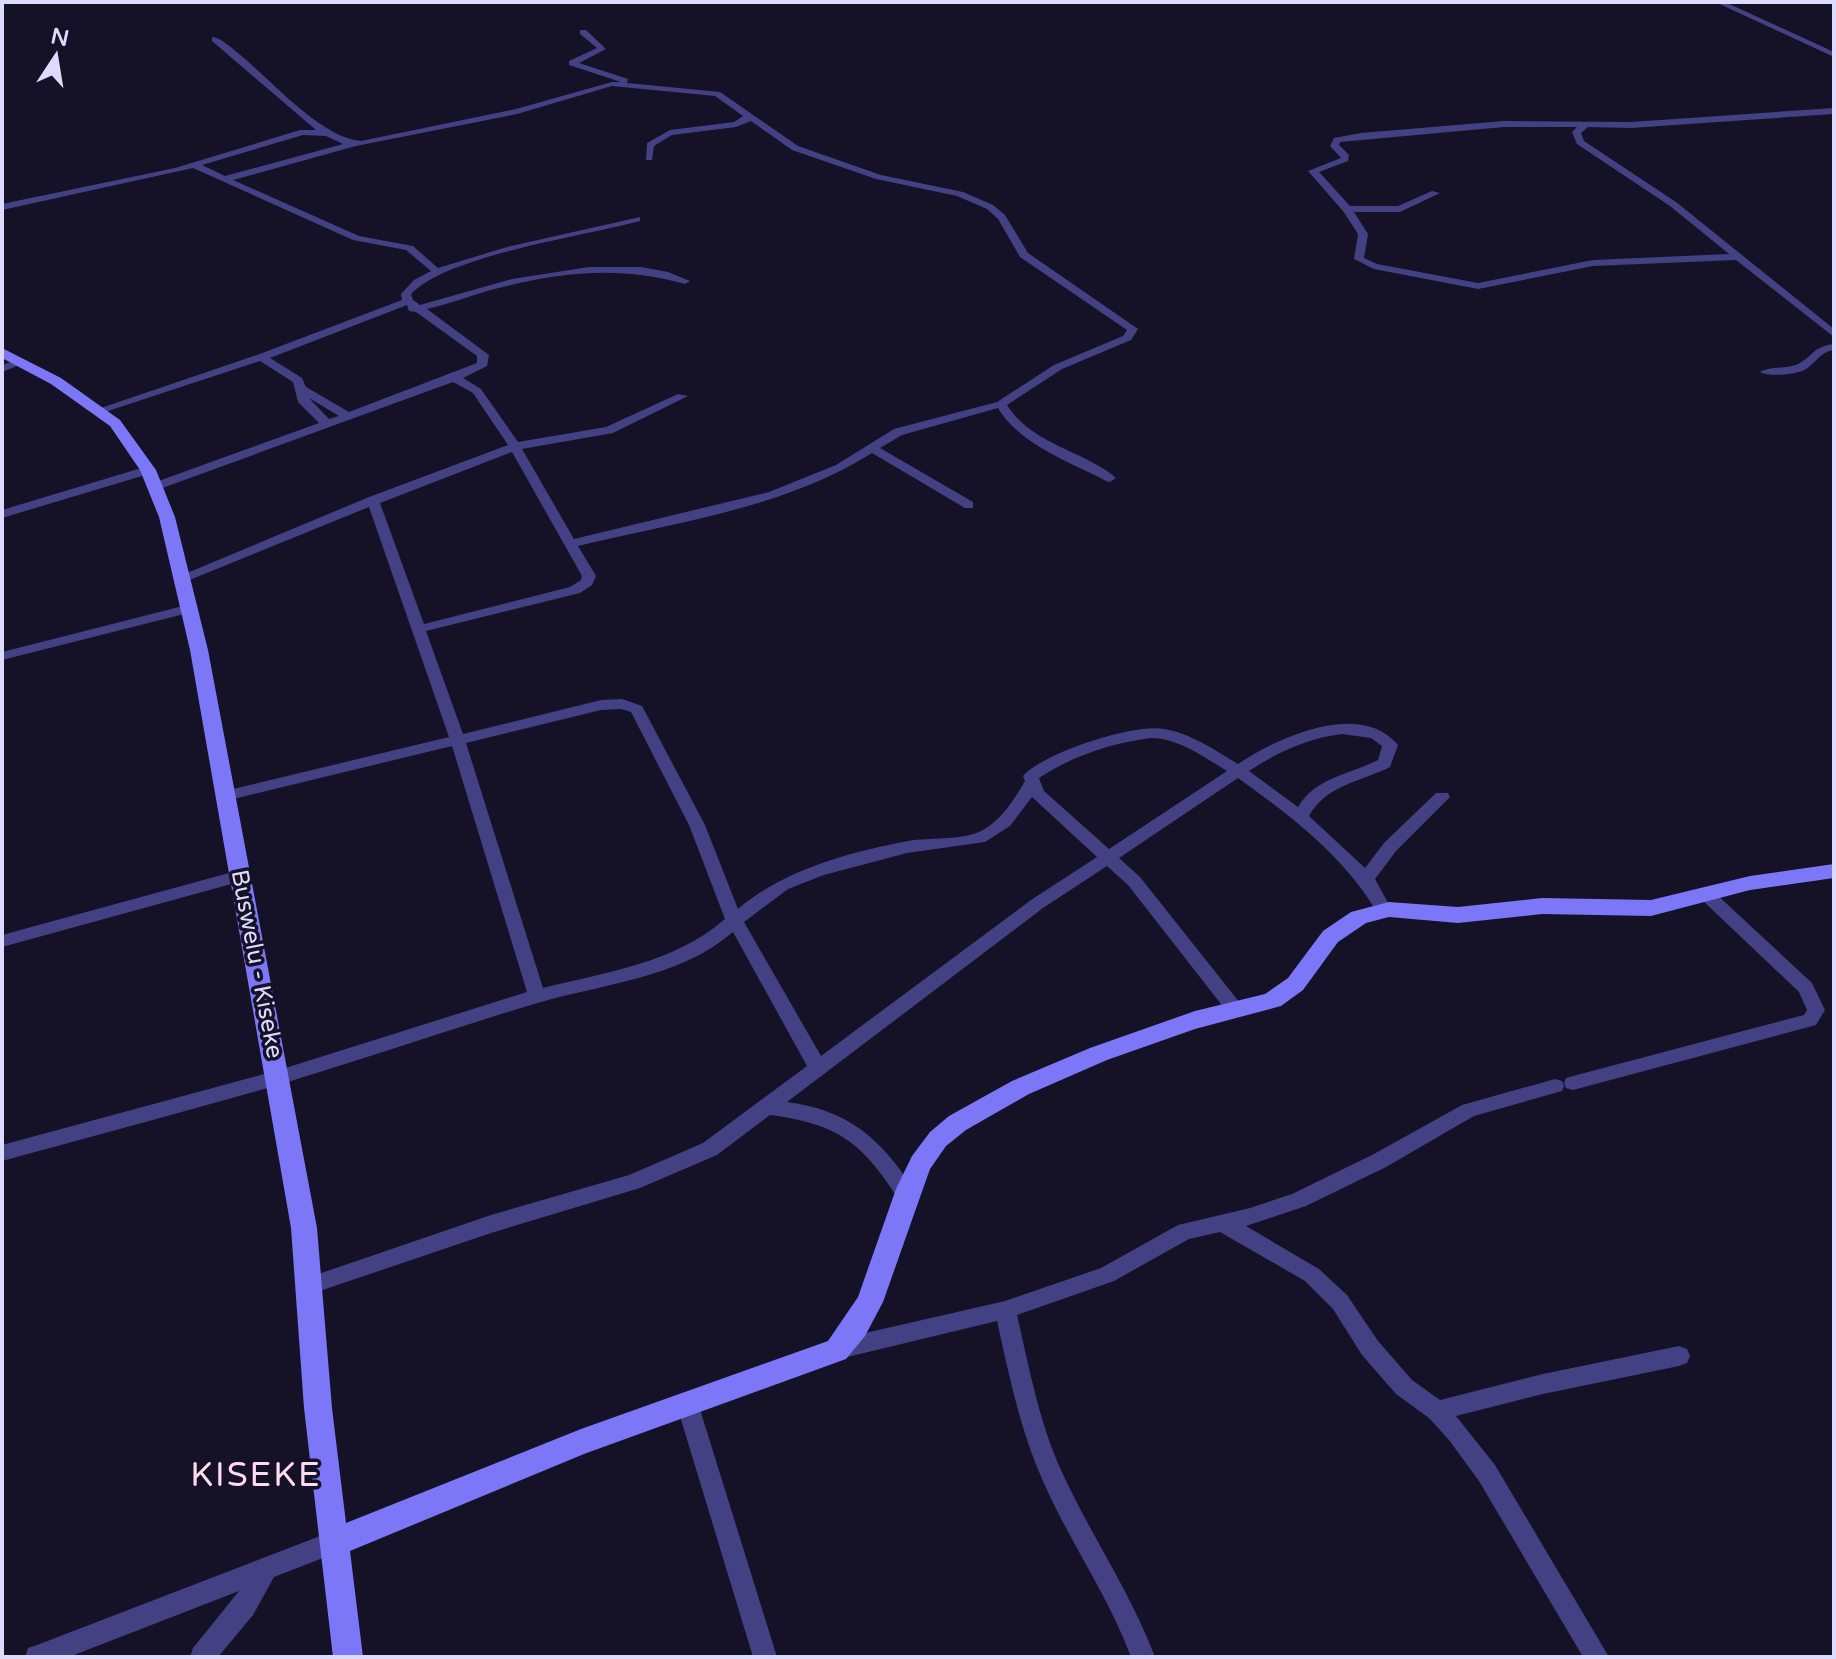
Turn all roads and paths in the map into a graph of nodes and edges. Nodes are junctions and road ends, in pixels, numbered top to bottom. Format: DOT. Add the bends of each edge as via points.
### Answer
graph roads {
  1 [pos="1719,2"];
  2 [pos="583,32"];
  3 [pos="215,39"];
  4 [pos="1834,55"];
  5 [pos="630,83"];
  6 [pos="1834,111"];
  7 [pos="748,115"];
  8 [pos="1586,125"];
  9 [pos="322,131"];
  10 [pos="355,144"];
  11 [pos="649,158"];
  12 [pos="193,165"];
  13 [pos="225,179"];
  14 [pos="1435,193"];
  15 [pos="2,207"];
  16 [pos="1347,209"];
  17 [pos="637,219"];
  18 [pos="1735,257"];
  19 [pos="435,270"];
  20 [pos="685,281"];
  21 [pos="412,305"];
  22 [pos="1834,317"];
  23 [pos="1815,318"];
  24 [pos="1834,334"];
  25 [pos="1834,347"];
  26 [pos="261,357"];
  27 [pos="8,361"];
  28 [pos="1766,372"];
  29 [pos="453,377"];
  30 [pos="303,390"];
  31 [pos="682,396"];
  32 [pos="1001,404"];
  33 [pos="101,410"];
  34 [pos="346,415"];
  35 [pos="325,422"];
  36 [pos="517,446"];
  37 [pos="871,448"];
  38 [pos="153,478"];
  39 [pos="1110,478"];
  40 [pos="373,500"];
  41 [pos="969,505"];
  42 [pos="2,514"];
  43 [pos="569,544"];
  44 [pos="182,578"];
  45 [pos="187,609"];
  46 [pos="419,629"];
  47 [pos="2,656"];
  48 [pos="457,738"];
  49 [pos="1238,772"];
  50 [pos="1031,784"];
  51 [pos="225,796"];
  52 [pos="1442,797"];
  53 [pos="1300,819"];
  54 [pos="1107,857"];
  55 [pos="1834,871"];
  56 [pos="240,876"];
  57 [pos="1366,879"];
  58 [pos="1707,895"];
  59 [pos="1384,910"];
  60 [pos="733,918"];
  61 [pos="2,941"];
  62 [pos="537,996"];
  63 [pos="1234,1008"];
  64 [pos="818,1068"];
  65 [pos="279,1077"];
  66 [pos="768,1107"];
  67 [pos="2,1153"];
  68 [pos="906,1194"];
  69 [pos="1222,1223"];
  70 [pos="308,1286"];
  71 [pos="1005,1310"];
  72 [pos="837,1350"];
  73 [pos="1679,1356"];
  74 [pos="687,1403"];
  75 [pos="1437,1411"];
  76 [pos="333,1543"];
  77 [pos="266,1569"];
  78 [pos="37,1657"];
  79 [pos="202,1657"];
  80 [pos="348,1657"];
  81 [pos="765,1657"];
  82 [pos="1143,1657"];
  83 [pos="1597,1657"];
  1 -- 4 [label="street"];
  2 -- 5 [label="street" via="602,49 572,63"];
  3 -- 9 [label="street"];
  5 -- 7 [label="street" via="717,94"];
  5 -- 10 [label="street"];
  6 -- 8 [label="street"];
  7 -- 11 [label="street" via="736,124 661,136 650,145"];
  7 -- 32 [label="street" via="782,142 811,155 879,177 960,194 990,207 1002,217 1024,255 1133,329 1127,338 1058,367"];
  8 -- 16 [label="street" via="1425,129 1337,140 1334,146 1345,159 1316,168 1313,174"];
  8 -- 18 [label="street" via="1576,132 1580,142 1648,185"];
  9 -- 10 [label="street"];
  9 -- 12 [label="street" via="238,149"];
  10 -- 13 [label="street"];
  12 -- 13 [label="street"];
  12 -- 15 [label="street"];
  13 -- 19 [label="street" via="356,238 409,248"];
  14 -- 16 [label="street" via="1400,209"];
  16 -- 18 [label="street" via="1363,234 1363,262 1474,285 1593,263"];
  17 -- 19 [label="street"];
  18 -- 23 [label="street"];
  19 -- 21 [label="street" via="413,283 406,294"];
  20 -- 21 [label="street" via="651,270 551,275"];
  21 -- 26 [label="street"];
  21 -- 29 [label="street" via="483,355 483,364"];
  22 -- 23 [label="street"];
  23 -- 24 [label="street"];
  25 -- 28 [label="street" via="1821,349 1801,368"];
  26 -- 30 [label="street" via="298,380"];
  26 -- 33 [label="street"];
  27 -- 33 [label="main road, Buswelu - Kiseke"];
  29 -- 34 [label="street"];
  29 -- 36 [label="street" via="477,391"];
  30 -- 34 [label="street"];
  30 -- 35 [label="street" via="304,402"];
  31 -- 36 [label="street" via="609,430"];
  32 -- 37 [label="street" via="898,432"];
  32 -- 39 [label="street" via="1026,430"];
  33 -- 38 [label="main road, Buswelu - Kiseke" via="129,440"];
  34 -- 35 [label="street"];
  35 -- 38 [label="street"];
  36 -- 40 [label="street"];
  36 -- 43 [label="street"];
  37 -- 41 [label="street"];
  37 -- 43 [label="street" via="840,468 773,495"];
  38 -- 42 [label="street"];
  38 -- 44 [label="main road, Buswelu - Kiseke"];
  40 -- 44 [label="street"];
  40 -- 46 [label="street"];
  43 -- 46 [label="street" via="589,576 575,590"];
  44 -- 45 [label="main road, Buswelu - Kiseke"];
  45 -- 47 [label="street"];
  45 -- 51 [label="main road, Buswelu - Kiseke"];
  46 -- 48 [label="street"];
  48 -- 51 [label="street"];
  48 -- 60 [label="street" via="601,705 637,709 697,825"];
  48 -- 62 [label="street"];
  49 -- 50 [label="street" via="1183,740 1143,732 1039,770"];
  49 -- 53 [label="street"];
  49 -- 53 [label="street" via="1270,750 1304,737 1347,730 1382,736 1390,745 1385,763 1331,782 1315,794"];
  49 -- 54 [label="street"];
  50 -- 54 [label="street"];
  50 -- 60 [label="street" via="1019,807 979,838 819,870 782,885"];
  51 -- 56 [label="main road, Buswelu - Kiseke"];
  52 -- 57 [label="street" via="1390,847"];
  53 -- 57 [label="street"];
  54 -- 63 [label="street" via="1163,915"];
  54 -- 64 [label="street"];
  55 -- 58 [label="main road"];
  56 -- 61 [label="street"];
  56 -- 65 [label="main road, Buswelu - Kiseke"];
  57 -- 59 [label="street"];
  58 -- 59 [label="main road" via="1648,908 1525,906 1461,915"];
  58 -- 69 [label="street" via="1806,988 1816,1010 1810,1020 1469,1110 1313,1193"];
  59 -- 63 [label="main road" via="1360,916 1326,939 1282,995"];
  60 -- 62 [label="street" via="716,937 682,956"];
  60 -- 64 [label="street"];
  62 -- 65 [label="street"];
  63 -- 68 [label="main road" via="1161,1030 989,1104 940,1137"];
  64 -- 66 [label="street"];
  65 -- 67 [label="street"];
  65 -- 70 [label="main road, Buswelu - Kiseke" via="304,1228"];
  66 -- 68 [label="street" via="808,1111 862,1136 886,1160"];
  66 -- 70 [label="street" via="710,1149 677,1165"];
  68 -- 72 [label="main road" via="863,1314"];
  69 -- 71 [label="street" via="1185,1231 1107,1275"];
  69 -- 75 [label="street" via="1312,1275 1340,1302 1404,1387"];
  70 -- 76 [label="main road, Buswelu - Kiseke"];
  71 -- 72 [label="street"];
  71 -- 82 [label="street" via="1040,1443 1062,1497 1114,1586"];
  72 -- 74 [label="main road"];
  73 -- 75 [label="street"];
  74 -- 76 [label="main road"];
  74 -- 81 [label="street"];
  75 -- 83 [label="street" via="1487,1473"];
  76 -- 77 [label="street"];
  76 -- 80 [label="main road, Buswelu - Kiseke"];
  77 -- 78 [label="street"];
  77 -- 79 [label="street"];
}
